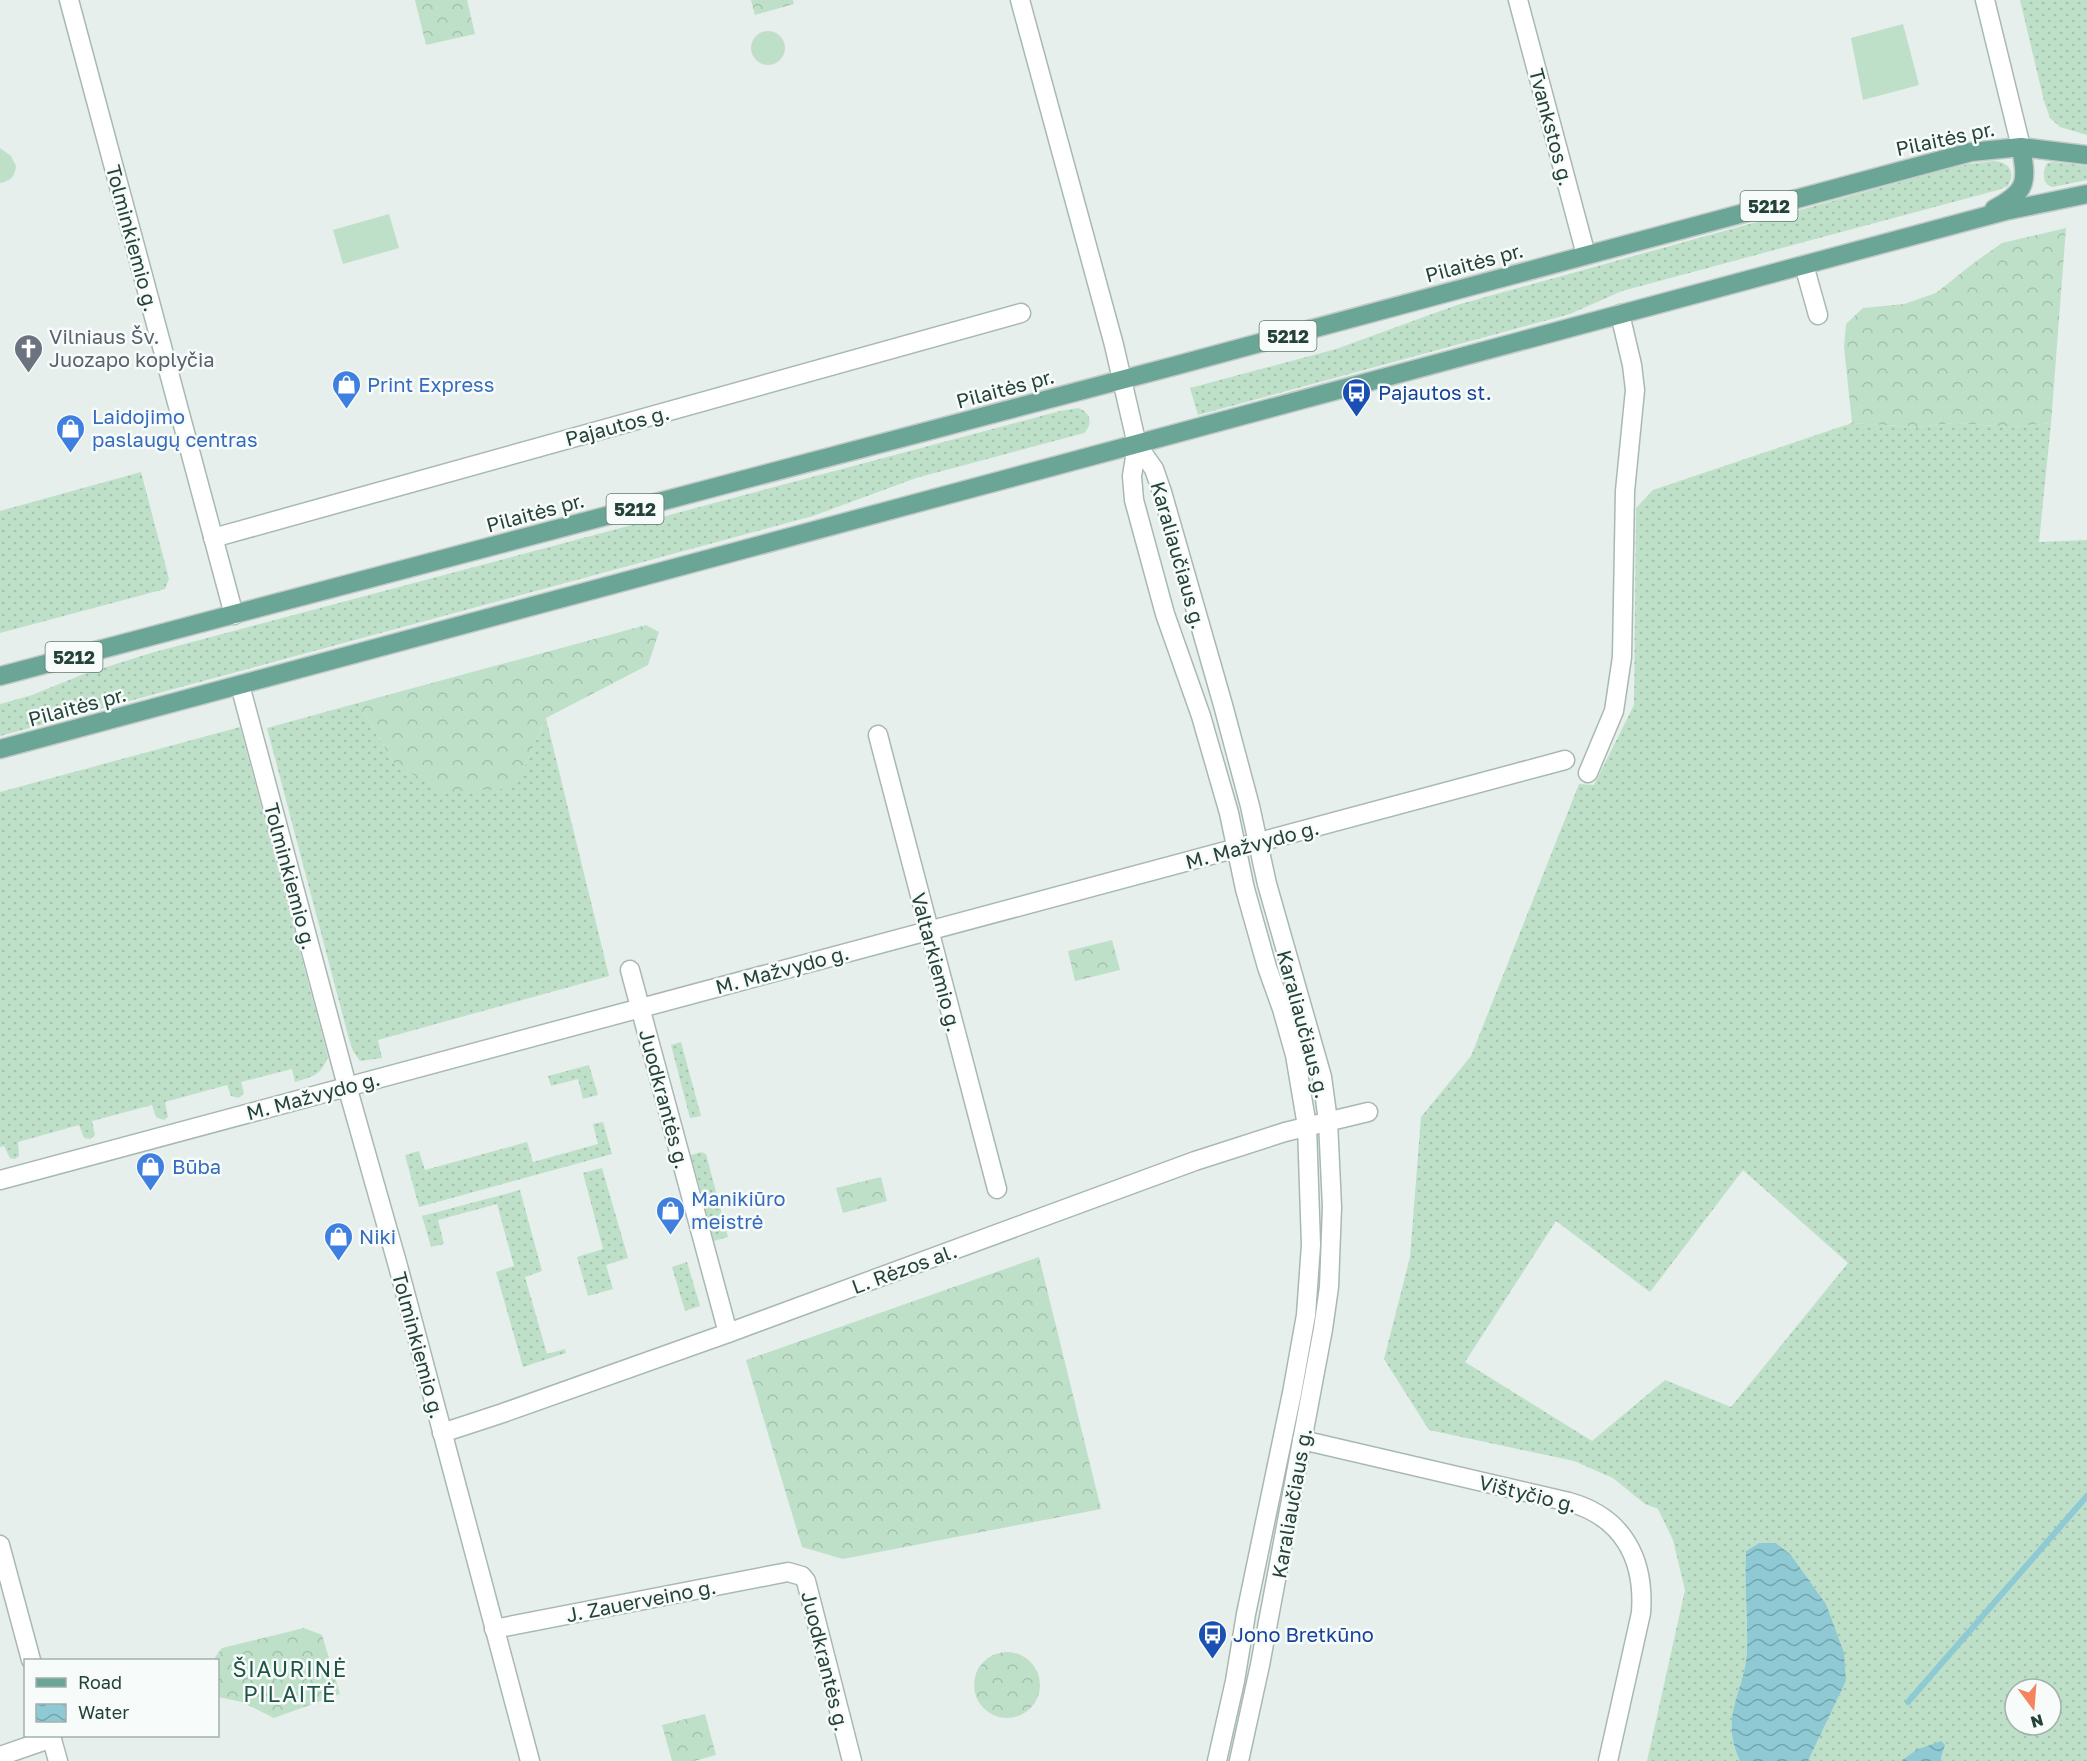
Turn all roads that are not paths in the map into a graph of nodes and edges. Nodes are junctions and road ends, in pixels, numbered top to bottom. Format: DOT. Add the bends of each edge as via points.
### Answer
graph roads {
  1 [pos="69,0"];
  2 [pos="1020,0"];
  3 [pos="1518,0"];
  4 [pos="1985,0"];
  5 [pos="2021,147"];
  6 [pos="2087,155"];
  7 [pos="2087,194"];
  8 [pos="1974,219"];
  9 [pos="1586,255"];
  10 [pos="1804,265"];
  11 [pos="1021,313"];
  12 [pos="1620,314"];
  13 [pos="1818,315"];
  14 [pos="1122,380"];
  15 [pos="1137,445"];
  16 [pos="213,538"];
  17 [pos="234,615"];
  18 [pos="0,676"];
  19 [pos="240,686"];
  20 [pos="878,735"];
  21 [pos="0,749"];
  22 [pos="1565,760"];
  23 [pos="1588,773"];
  24 [pos="1258,842"];
  25 [pos="1238,847"];
  26 [pos="928,930"];
  27 [pos="630,970"];
  28 [pos="640,1007"];
  29 [pos="347,1086"];
  30 [pos="1368,1112"];
  31 [pos="1328,1121"];
  32 [pos="1307,1126"];
  33 [pos="0,1180"];
  34 [pos="997,1189"];
  35 [pos="728,1333"];
  36 [pos="442,1433"];
  37 [pos="1302,1440"];
  38 [pos="0,1549"];
  39 [pos="788,1572"];
  40 [pos="494,1629"];
  41 [pos="31,1659"];
  42 [pos="52,1737"];
  43 [pos="0,1756"];
  44 [pos="58,1761"];
  45 [pos="530,1761"];
  46 [pos="852,1761"];
  47 [pos="1217,1761"];
  48 [pos="1239,1761"];
  49 [pos="1608,1761"];
  1 -- 16 [label="street, Tolminkiemio g."];
  2 -- 14 [label="street, Karaliaučiaus g."];
  3 -- 9 [label="street, Tvankstos g."];
  4 -- 5 [label="street"];
  5 -- 6 [label="main road, Pilaitės pr. / 5212"];
  5 -- 8 [label="main road, Pilaitės pr." via="2024,184 2001,205"];
  5 -- 9 [label="main road, Pilaitės pr. / 5212" via="1971,152"];
  7 -- 8 [label="main road, Pilaitės pr."];
  8 -- 10 [label="main road, Pilaitės pr."];
  9 -- 14 [label="main road, Pilaitės pr. / 5212"];
  10 -- 12 [label="main road, Pilaitės pr."];
  10 -- 13 [label="street"];
  11 -- 16 [label="street, Pajautos g."];
  12 -- 15 [label="main road, Pilaitės pr."];
  12 -- 23 [label="street" via="1635,390 1624,491 1622,657 1614,711"];
  14 -- 15 [label="street, Karaliaučiaus g."];
  14 -- 17 [label="main road, Pilaitės pr. / 5212"];
  15 -- 19 [label="main road, Pilaitės pr."];
  15 -- 24 [label="street, Karaliaučiaus g." via="1154,469 1162,492"];
  15 -- 25 [label="street, Karaliaučiaus g." via="1132,476 1134,500 1165,614 1208,739"];
  16 -- 17 [label="street, Tolminkiemio g."];
  17 -- 18 [label="main road, Pilaitės pr. / 5212"];
  19 -- 21 [label="main road, Pilaitės pr."];
  19 -- 29 [label="street, Tolminkiemio g."];
  20 -- 26 [label="street, Valtarkiemio g."];
  22 -- 24 [label="street, M. Mažvydo g."];
  24 -- 25 [label="street, M. Mažvydo g."];
  24 -- 31 [label="street, Karaliaučiaus g." via="1319,1067"];
  25 -- 26 [label="street, M. Mažvydo g."];
  25 -- 32 [label="street, Karaliaučiaus g." via="1245,889 1295,1055"];
  26 -- 28 [label="street, M. Mažvydo g."];
  26 -- 34 [label="street, Valtarkiemio g."];
  27 -- 28 [label="street, Juodkrantės g."];
  28 -- 29 [label="street, M. Mažvydo g."];
  28 -- 35 [label="street, Juodkrantės g."];
  29 -- 33 [label="street, M. Mažvydo g."];
  29 -- 36 [label="street, Tolminkiemio g."];
  30 -- 31 [label="street, L. Rėzos al."];
  31 -- 32 [label="street, L. Rėzos al."];
  31 -- 37 [label="street, Karaliaučiaus g." via="1332,1207 1329,1287"];
  32 -- 35 [label="street, L. Rėzos al." via="1195,1161"];
  32 -- 47 [label="street, Karaliaučiaus g." via="1311,1245 1306,1315"];
  35 -- 36 [label="street, L. Rėzos al."];
  36 -- 40 [label="street, Tolminkiemio g."];
  37 -- 48 [label="street, Karaliaučiaus g."];
  37 -- 49 [label="street, Vištyčio g." via="1569,1502 1593,1511 1618,1531 1639,1569 1643,1591"];
  38 -- 41 [label="street"];
  39 -- 40 [label="street, J. Zauerveino g."];
  39 -- 46 [label="street, Juodkrantės g." via="806,1581"];
  40 -- 45 [label="street, Tolminkiemio g."];
  42 -- 43 [label="street"];
  42 -- 44 [label="street"];
}
